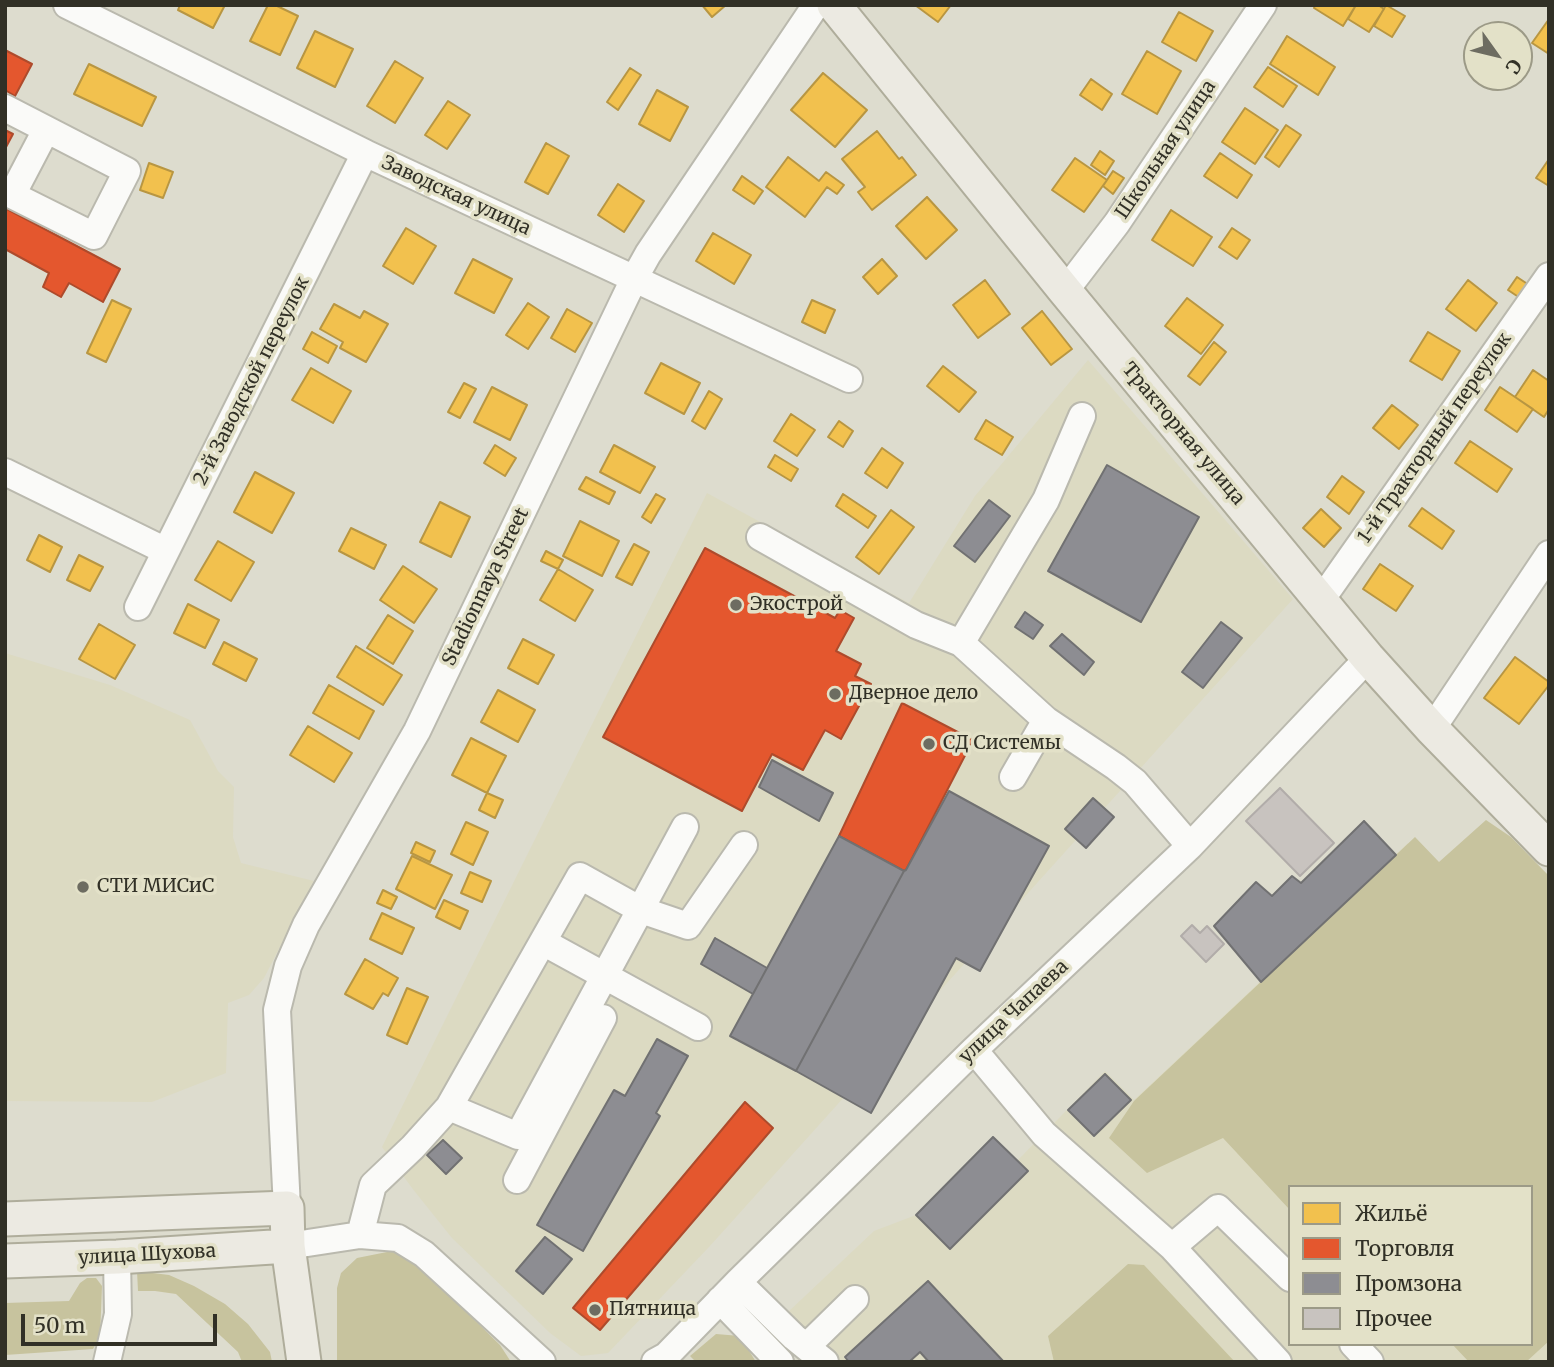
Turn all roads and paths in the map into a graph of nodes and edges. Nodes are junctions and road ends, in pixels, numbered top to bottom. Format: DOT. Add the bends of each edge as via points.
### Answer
graph roads {
  1 [pos="68,5"];
  2 [pos="816,5"];
  3 [pos="834,5"];
  4 [pos="1264,5"];
  5 [pos="5,108"];
  6 [pos="46,130"];
  7 [pos="365,153"];
  8 [pos="1549,276"];
  9 [pos="634,279"];
  10 [pos="1065,291"];
  11 [pos="849,379"];
  12 [pos="1082,416"];
  13 [pos="5,472"];
  14 [pos="760,537"];
  15 [pos="166,551"];
  16 [pos="1549,554"];
  17 [pos="1321,600"];
  18 [pos="138,607"];
  19 [pos="961,643"];
  20 [pos="1368,658"];
  21 [pos="1046,720"];
  22 [pos="1432,729"];
  23 [pos="1013,777"];
  24 [pos="685,827"];
  25 [pos="744,845"];
  26 [pos="1190,846"];
  27 [pos="1549,849"];
  28 [pos="640,910"];
  29 [pos="543,942"];
  30 [pos="610,987"];
  31 [pos="698,1027"];
  32 [pos="974,1050"];
  33 [pos="449,1107"];
  34 [pos="527,1140"];
  35 [pos="517,1180"];
  36 [pos="287,1208"];
  37 [pos="5,1219"];
  38 [pos="360,1235"];
  39 [pos="288,1246"];
  40 [pos="1172,1247"];
  41 [pos="117,1257"];
  42 [pos="5,1261"];
  43 [pos="1288,1276"];
  44 [pos="729,1291"];
  45 [pos="855,1299"];
  46 [pos="1355,1346"];
  47 [pos="816,1354"];
  48 [pos="107,1362"];
  49 [pos="304,1362"];
  50 [pos="542,1362"];
  51 [pos="655,1362"];
  52 [pos="780,1362"];
  53 [pos="1278,1362"];
  54 [pos="1370,1362"];
  1 -- 7 [label="street, Заводская улица"];
  2 -- 9 [label="street, Stadionnaya Street"];
  3 -- 10 [label="main road, Тракторная улица"];
  4 -- 10 [label="street, Школьная улица" via="1117,223"];
  5 -- 6 [label="street"];
  7 -- 9 [label="street, Заводская улица"];
  7 -- 15 [label="street, 2-й Заводской переулок"];
  8 -- 17 [label="street, 1-й Тракторный переулок"];
  9 -- 11 [label="street, Заводская улица"];
  9 -- 36 [label="street, Stadionnaya Street" via="417,730 306,925 288,966 277,1010"];
  10 -- 17 [label="main road, Тракторная улица"];
  12 -- 19 [label="street" via="1046,500"];
  13 -- 15 [label="street"];
  14 -- 19 [label="street" via="916,625"];
  15 -- 18 [label="street, 2-й Заводской переулок"];
  16 -- 22 [label="street"];
  17 -- 20 [label="main road, Тракторная улица"];
  19 -- 21 [label="street"];
  20 -- 22 [label="main road, Тракторная улица"];
  20 -- 26 [label="street, улица Чапаева"];
  21 -- 23 [label="street"];
  21 -- 26 [label="street" via="1135,782"];
  22 -- 27 [label="main road, Тракторная улица"];
  24 -- 28 [label="street"];
  25 -- 28 [label="street" via="688,926"];
  26 -- 32 [label="street, улица Чапаева"];
  28 -- 29 [label="street" via="580,876"];
  28 -- 30 [label="street"];
  29 -- 30 [label="street"];
  29 -- 33 [label="street"];
  30 -- 31 [label="street"];
  30 -- 34 [label="street"];
  32 -- 40 [label="street" via="1044,1134"];
  32 -- 44 [label="street, улица Чапаева"];
  33 -- 34 [label="street"];
  33 -- 38 [label="street" via="373,1185"];
  34 -- 35 [label="street"];
  36 -- 37 [label="main road"];
  36 -- 39 [label="main road"];
  38 -- 39 [label="street"];
  38 -- 50 [label="street" via="398,1238 424,1254"];
  39 -- 41 [label="main road, улица Шухова"];
  39 -- 49 [label="main road"];
  40 -- 43 [label="street" via="1218,1208"];
  40 -- 53 [label="street"];
  41 -- 42 [label="main road, улица Шухова"];
  41 -- 48 [label="street" via="118,1314"];
  44 -- 47 [label="street"];
  44 -- 51 [label="street, улица Чапаева"];
  44 -- 52 [label="street"];
  45 -- 47 [label="street"];
  46 -- 54 [label="street"];
}
